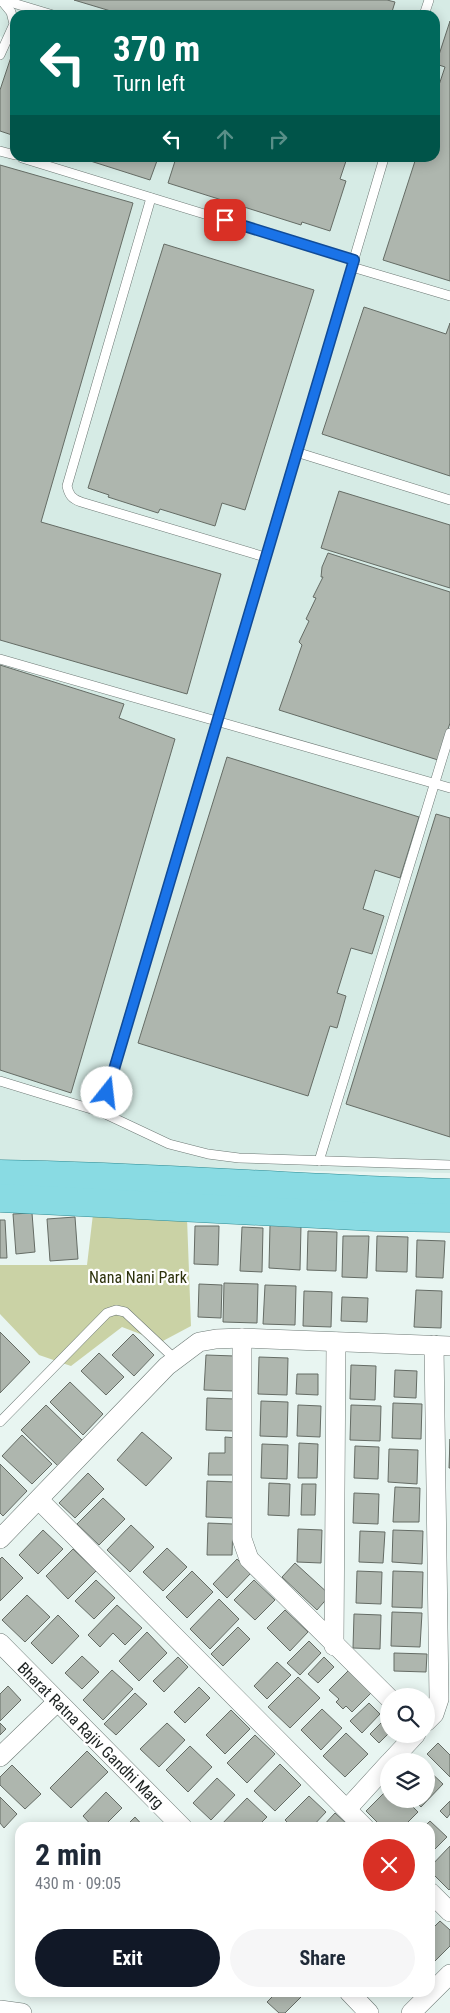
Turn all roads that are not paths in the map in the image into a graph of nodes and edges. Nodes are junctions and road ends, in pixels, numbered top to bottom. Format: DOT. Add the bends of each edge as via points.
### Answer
graph roads {
  1 [pos="2,0"];
  2 [pos="36,10"];
  3 [pos="10,12"];
  4 [pos="10,33"];
  5 [pos="0,55"];
  6 [pos="35,162"];
  7 [pos="383,162"];
  8 [pos="151,198"];
  9 [pos="353,263"];
  10 [pos="450,296"];
  11 [pos="296,452"];
  12 [pos="450,500"];
  13 [pos="265,557"];
  14 [pos="0,660"];
  15 [pos="216,722"];
  16 [pos="450,733"];
  17 [pos="435,784"];
  18 [pos="450,788"];
  19 [pos="0,1081"];
  20 [pos="101,1112"];
  21 [pos="319,1162"];
  22 [pos="450,1165"];
  23 [pos="0,1174"];
  24 [pos="450,1193"];
  25 [pos="0,1198"];
  26 [pos="450,1218"];
  27 [pos="242,1338"];
  28 [pos="336,1342"];
  29 [pos="442,1346"];
  30 [pos="175,1359"];
  31 [pos="0,1422"];
  32 [pos="39,1500"];
  33 [pos="0,1539"];
  34 [pos="0,1643"];
  35 [pos="334,1646"];
  36 [pos="380,1689"];
  37 [pos="57,1702"];
  38 [pos="435,1711"];
  39 [pos="408,1743"];
  40 [pos="398,1753"];
  41 [pos="0,1757"];
  42 [pos="380,1773"];
  43 [pos="347,1809"];
  44 [pos="177,1822"];
  45 [pos="359,1822"];
  46 [pos="435,1897"];
  47 [pos="450,1912"];
  48 [pos="450,1974"];
  49 [pos="435,1989"];
  50 [pos="354,1997"];
  51 [pos="427,1997"];
  52 [pos="0,2010"];
  53 [pos="22,2013"];
  54 [pos="370,2013"];
  55 [pos="411,2013"];
  1 -- 2 [label="lane"];
  1 -- 3 [label="lane"];
  4 -- 5 [label="lane"];
  6 -- 8 [label="lane"];
  7 -- 9 [label="lane"];
  8 -- 9 [label="lane"];
  8 -- 13 [label="lane" via="67,486 68,493 81,502"];
  9 -- 10 [label="lane"];
  9 -- 11 [label="lane"];
  11 -- 12 [label="lane"];
  11 -- 13 [label="lane"];
  13 -- 15 [label="lane"];
  14 -- 15 [label="lane"];
  15 -- 17 [label="lane"];
  15 -- 20 [label="lane"];
  16 -- 17 [label="lane"];
  17 -- 18 [label="lane"];
  17 -- 21 [label="lane"];
  19 -- 20 [label="lane"];
  20 -- 21 [label="lane" via="168,1144 208,1154"];
  21 -- 22 [label="lane"];
  23 -- 24 [label="main road"];
  25 -- 26 [label="main road"];
  27 -- 28 [label="street"];
  27 -- 30 [label="street" via="198,1342"];
  27 -- 35 [label="street" via="244,1547 249,1559"];
  28 -- 29 [label="street"];
  28 -- 35 [label="street"];
  29 -- 38 [label="street" via="439,1699"];
  30 -- 31 [label="lane" via="125,1312 107,1313"];
  30 -- 32 [label="street"];
  32 -- 33 [label="street"];
  32 -- 43 [label="street"];
  34 -- 37 [label="street, Bharat Ratna Rajiv Gandhi Marg"];
  35 -- 36 [label="street"];
  37 -- 41 [label="street"];
  37 -- 44 [label="street, Bharat Ratna Rajiv Gandhi Marg"];
  39 -- 40 [label="street"];
  42 -- 43 [label="street"];
  43 -- 45 [label="street"];
  46 -- 47 [label="street"];
  48 -- 49 [label="street"];
  50 -- 54 [label="street"];
  51 -- 55 [label="street"];
  52 -- 53 [label="street"];
}
